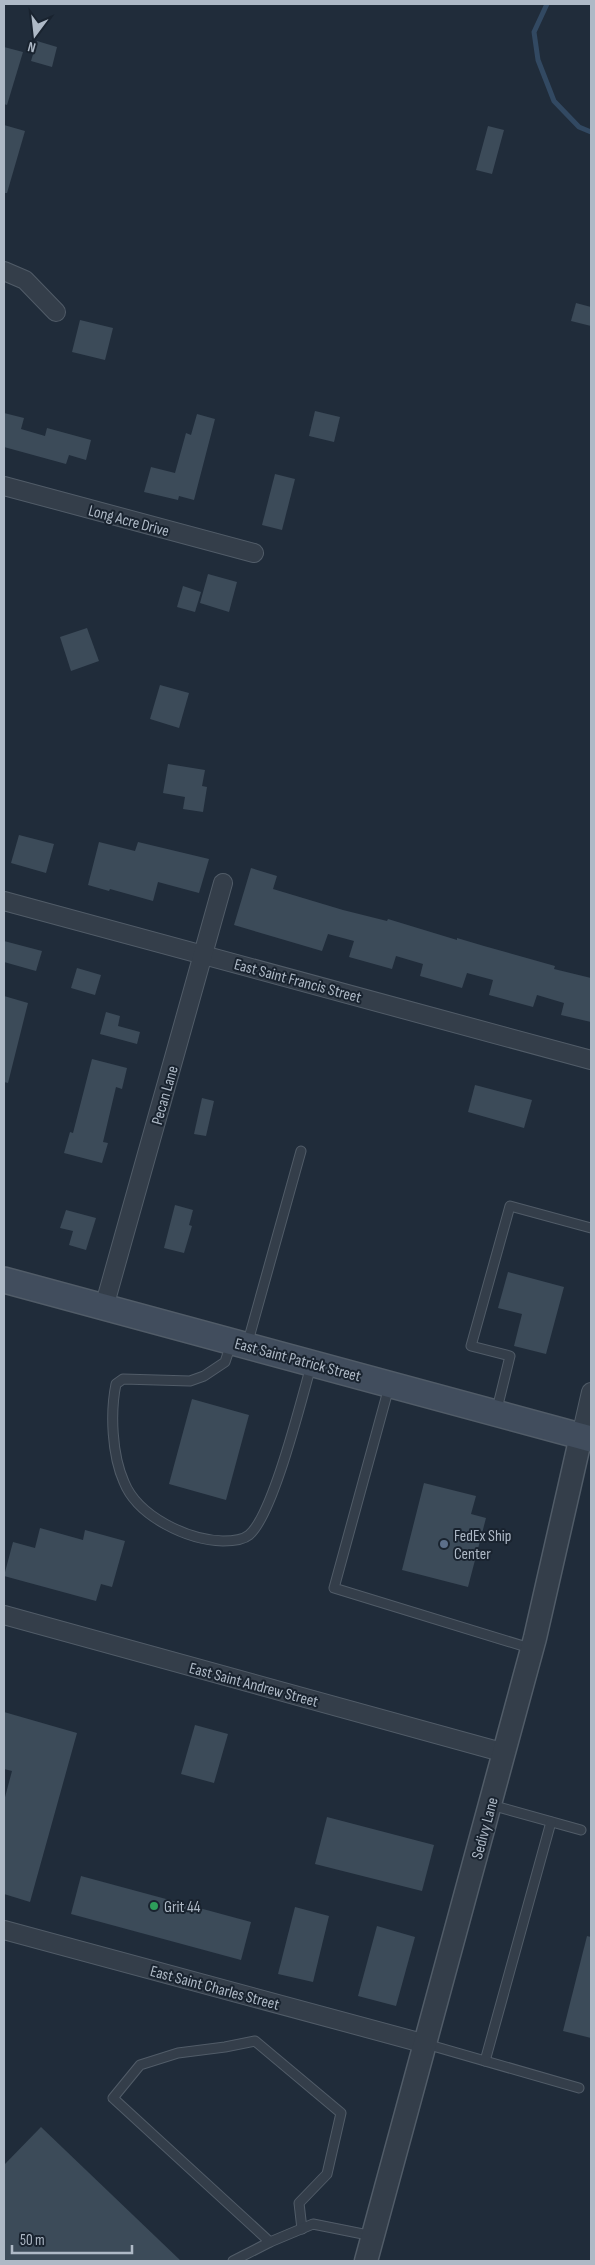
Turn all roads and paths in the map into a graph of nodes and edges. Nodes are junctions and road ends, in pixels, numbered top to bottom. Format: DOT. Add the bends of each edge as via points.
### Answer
graph roads {
  1 [pos="4,271"];
  2 [pos="56,312"];
  3 [pos="4,486"];
  4 [pos="254,553"];
  5 [pos="223,883"];
  6 [pos="4,901"];
  7 [pos="203,955"];
  8 [pos="591,1060"];
  9 [pos="301,1151"];
  10 [pos="591,1228"];
  11 [pos="4,1280"];
  12 [pos="104,1307"];
  13 [pos="240,1343"];
  14 [pos="312,1363"];
  15 [pos="390,1384"];
  16 [pos="591,1392"];
  17 [pos="496,1413"];
  18 [pos="586,1437"];
  19 [pos="4,1615"];
  20 [pos="532,1649"];
  21 [pos="505,1753"];
  22 [pos="491,1804"];
  23 [pos="551,1822"];
  24 [pos="581,1830"];
  25 [pos="4,1930"];
  26 [pos="426,2044"];
  27 [pos="485,2061"];
  28 [pos="579,2088"];
  29 [pos="302,2229"];
  30 [pos="373,2236"];
  31 [pos="270,2242"];
  32 [pos="233,2261"];
  33 [pos="366,2261"];
  1 -- 2 [label="street" via="25,280"];
  3 -- 4 [label="street, Long Acre Drive"];
  5 -- 7 [label="street, Pecan Lane"];
  6 -- 7 [label="street, East Saint Francis Street"];
  7 -- 8 [label="street, East Saint Francis Street"];
  7 -- 12 [label="street, Pecan Lane"];
  9 -- 13 [label="lane"];
  10 -- 17 [label="lane" via="510,1206 471,1346 510,1356"];
  11 -- 12 [label="main road, East Saint Patrick Street"];
  12 -- 13 [label="main road, East Saint Patrick Street"];
  13 -- 14 [label="main road, East Saint Patrick Street"];
  13 -- 14 [label="lane" via="225,1362 204,1376 190,1381 123,1379 116,1384 114,1394 114,1441 124,1482 135,1499 157,1519 206,1540 232,1541 247,1537 258,1525 269,1503"];
  14 -- 15 [label="main road, East Saint Patrick Street"];
  15 -- 17 [label="main road, East Saint Patrick Street"];
  15 -- 20 [label="lane" via="334,1588"];
  16 -- 18 [label="street, Sedivy Lane"];
  17 -- 18 [label="main road, East Saint Patrick Street"];
  18 -- 20 [label="street, Sedivy Lane"];
  19 -- 21 [label="street, East Saint Andrew Street"];
  20 -- 21 [label="street, Sedivy Lane"];
  21 -- 22 [label="street, Sedivy Lane"];
  22 -- 23 [label="lane"];
  22 -- 26 [label="street, Sedivy Lane"];
  23 -- 24 [label="lane"];
  23 -- 27 [label="lane"];
  25 -- 26 [label="street, East Saint Charles Street"];
  26 -- 27 [label="lane"];
  26 -- 30 [label="street, Sedivy Lane"];
  27 -- 28 [label="lane"];
  29 -- 30 [label="lane" via="313,2224"];
  29 -- 31 [label="lane"];
  29 -- 31 [label="lane" via="299,2202 326,2174 341,2113 256,2041 178,2053 140,2065 113,2098"];
  30 -- 33 [label="street, Sedivy Lane"];
  31 -- 32 [label="lane"];
}
